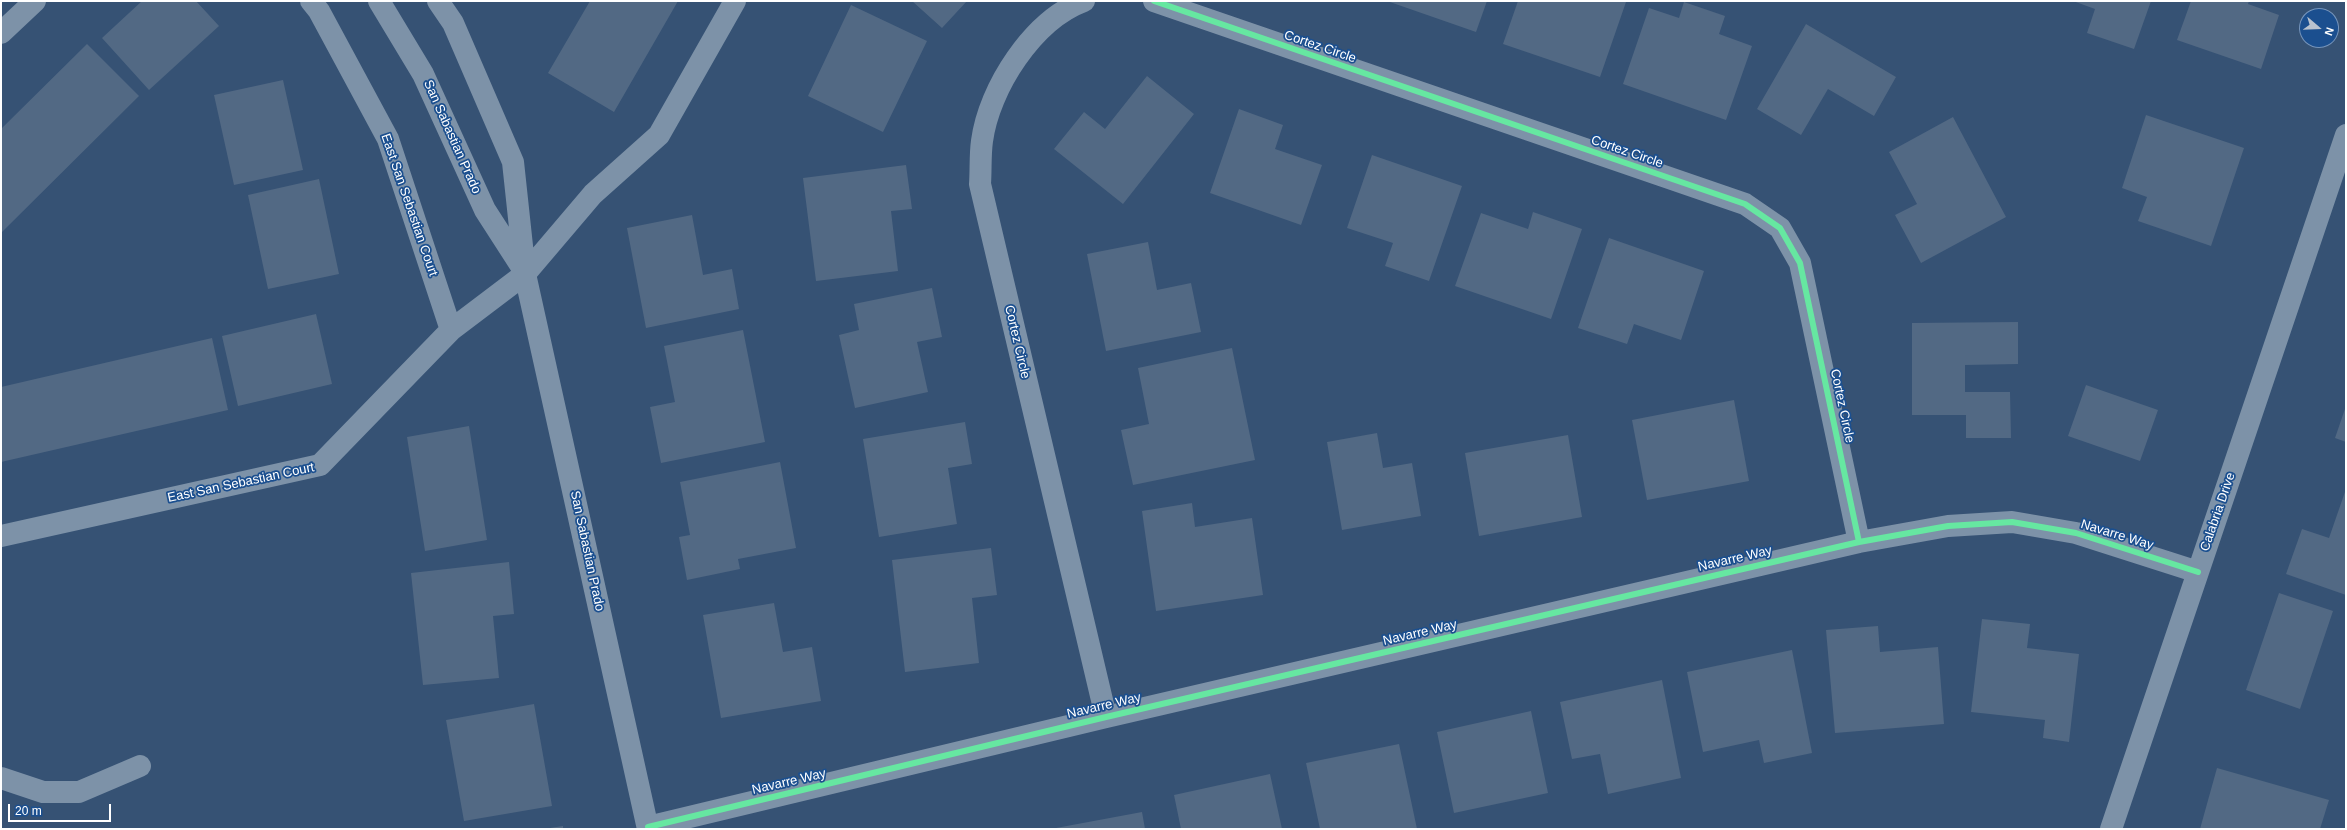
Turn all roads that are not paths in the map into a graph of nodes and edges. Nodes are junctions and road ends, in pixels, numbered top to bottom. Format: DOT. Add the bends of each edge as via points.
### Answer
graph roads {
  1 [pos="35,1"];
  2 [pos="311,1"];
  3 [pos="378,1"];
  4 [pos="438,1"];
  5 [pos="735,1"];
  6 [pos="1084,1"];
  7 [pos="1154,1"];
  8 [pos="1,33"];
  9 [pos="2346,135"];
  10 [pos="526,274"];
  11 [pos="451,330"];
  12 [pos="1,536"];
  13 [pos="1859,542"];
  14 [pos="2198,572"];
  15 [pos="1106,717"];
  16 [pos="140,766"];
  17 [pos="1,778"];
  18 [pos="648,828"];
  19 [pos="2111,829"];
  1 -- 8 [label="street"];
  2 -- 11 [label="street, East San Sebastian Court" via="319,11 388,139"];
  3 -- 10 [label="street, San Sabastian Prado" via="423,74 485,210"];
  4 -- 10 [label="street, San Sabastian Prado" via="453,23 513,162"];
  5 -- 10 [label="street, East San Sebastian Court" via="659,135 593,194"];
  6 -- 15 [label="street, Cortez Circle" via="1069,7 1032,38 997,90 982,140 980,184"];
  7 -- 13 [label="street, Cortez Circle" via="1745,204 1780,228 1800,263"];
  9 -- 14 [label="street, Calabria Drive"];
  10 -- 11 [label="street, East San Sebastian Court"];
  10 -- 18 [label="street, San Sabastian Prado"];
  11 -- 12 [label="street, East San Sebastian Court" via="320,465"];
  13 -- 14 [label="street, Navarre Way" via="1948,526 2012,522 2076,533"];
  13 -- 15 [label="street, Navarre Way"];
  14 -- 19 [label="street, Calabria Drive"];
  15 -- 18 [label="street, Navarre Way"];
  16 -- 17 [label="street" via="79,792 43,792"];
}
